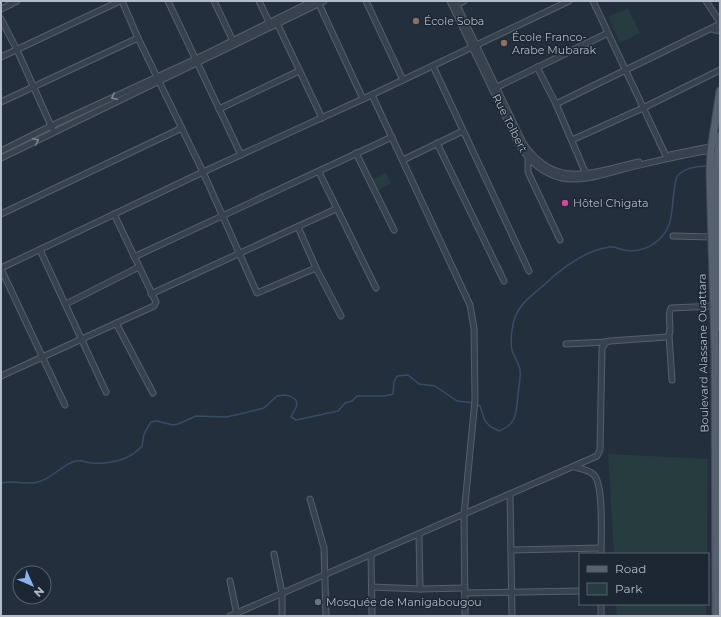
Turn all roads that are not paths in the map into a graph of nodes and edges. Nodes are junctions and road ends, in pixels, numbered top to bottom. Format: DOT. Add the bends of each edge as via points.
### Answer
graph roads {
  1 [pos="17,1"];
  2 [pos="121,1"];
  3 [pos="168,1"];
  4 [pos="214,1"];
  5 [pos="259,1"];
  6 [pos="313,1"];
  7 [pos="324,1"];
  8 [pos="366,1"];
  9 [pos="464,1"];
  10 [pos="569,1"];
  11 [pos="593,1"];
  12 [pos="706,1"];
  13 [pos="318,2"];
  14 [pos="453,3"];
  15 [pos="1,8"];
  16 [pos="1,19"];
  17 [pos="276,21"];
  18 [pos="720,23"];
  19 [pos="270,24"];
  20 [pos="712,29"];
  21 [pos="720,32"];
  22 [pos="608,33"];
  23 [pos="138,38"];
  24 [pos="233,41"];
  25 [pos="475,46"];
  26 [pos="17,50"];
  27 [pos="1,57"];
  28 [pos="197,61"];
  29 [pos="433,66"];
  30 [pos="537,67"];
  31 [pos="625,70"];
  32 [pos="720,70"];
  33 [pos="299,71"];
  34 [pos="158,79"];
  35 [pos="403,80"];
  36 [pos="34,87"];
  37 [pos="497,87"];
  38 [pos="720,91"];
  39 [pos="372,95"];
  40 [pos="363,99"];
  41 [pos="1,102"];
  42 [pos="556,104"];
  43 [pos="643,108"];
  44 [pos="220,109"];
  45 [pos="322,118"];
  46 [pos="51,126"];
  47 [pos="182,128"];
  48 [pos="463,131"];
  49 [pos="53,132"];
  50 [pos="720,136"];
  51 [pos="392,137"];
  52 [pos="572,140"];
  53 [pos="437,143"];
  54 [pos="715,150"];
  55 [pos="1,151"];
  56 [pos="356,153"];
  57 [pos="241,155"];
  58 [pos="666,156"];
  59 [pos="1,158"];
  60 [pos="528,158"];
  61 [pos="403,160"];
  62 [pos="203,172"];
  63 [pos="319,172"];
  64 [pos="586,174"];
  65 [pos="336,209"];
  66 [pos="1,214"];
  67 [pos="114,214"];
  68 [pos="223,216"];
  69 [pos="716,218"];
  70 [pos="298,227"];
  71 [pos="394,230"];
  72 [pos="673,236"];
  73 [pos="711,237"];
  74 [pos="560,240"];
  75 [pos="40,250"];
  76 [pos="240,253"];
  77 [pos="134,257"];
  78 [pos="139,267"];
  79 [pos="1,268"];
  80 [pos="316,268"];
  81 [pos="529,272"];
  82 [pos="504,281"];
  83 [pos="376,288"];
  84 [pos="151,294"];
  85 [pos="66,304"];
  86 [pos="718,306"];
  87 [pos="341,316"];
  88 [pos="116,323"];
  89 [pos="720,328"];
  90 [pos="669,335"];
  91 [pos="82,339"];
  92 [pos="606,342"];
  93 [pos="566,344"];
  94 [pos="718,350"];
  95 [pos="42,357"];
  96 [pos="2,374"];
  97 [pos="672,380"];
  98 [pos="106,392"];
  99 [pos="153,393"];
  100 [pos="718,398"];
  101 [pos="65,405"];
  102 [pos="573,467"];
  103 [pos="718,488"];
  104 [pos="510,495"];
  105 [pos="310,499"];
  106 [pos="464,515"];
  107 [pos="419,534"];
  108 [pos="511,550"];
  109 [pos="601,551"];
  110 [pos="274,554"];
  111 [pos="371,555"];
  112 [pos="325,576"];
  113 [pos="230,581"];
  114 [pos="718,581"];
  115 [pos="372,587"];
  116 [pos="420,589"];
  117 [pos="465,590"];
  118 [pos="579,591"];
  119 [pos="282,593"];
  120 [pos="512,593"];
  121 [pos="601,605"];
  122 [pos="237,614"];
  123 [pos="230,616"];
  124 [pos="282,616"];
  125 [pos="326,616"];
  126 [pos="372,616"];
  127 [pos="465,616"];
  128 [pos="512,616"];
  129 [pos="601,616"];
  130 [pos="716,616"];
  1 -- 15 [label="street"];
  2 -- 23 [label="street"];
  2 -- 26 [label="street"];
  3 -- 28 [label="street"];
  4 -- 24 [label="street"];
  5 -- 19 [label="street"];
  6 -- 17 [label="street"];
  7 -- 13 [label="street"];
  8 -- 35 [label="street"];
  9 -- 14 [label="street"];
  10 -- 25 [label="street"];
  11 -- 22 [label="street"];
  12 -- 18 [label="street"];
  13 -- 17 [label="street"];
  13 -- 40 [label="street"];
  14 -- 25 [label="street, Rue Tolbert"];
  16 -- 26 [label="street"];
  17 -- 19 [label="street"];
  17 -- 33 [label="street"];
  18 -- 20 [label="street"];
  19 -- 24 [label="street"];
  19 -- 28 [label="street"];
  20 -- 21 [label="street"];
  20 -- 31 [label="street"];
  22 -- 30 [label="street"];
  22 -- 31 [label="street"];
  23 -- 34 [label="street"];
  23 -- 36 [label="street"];
  24 -- 28 [label="street"];
  25 -- 29 [label="street"];
  25 -- 37 [label="street, Rue Tolbert"];
  25 -- 60 [label="street, Rue Tolbert" via="519,145"];
  26 -- 27 [label="street"];
  26 -- 36 [label="street"];
  28 -- 34 [label="street"];
  28 -- 44 [label="street"];
  29 -- 35 [label="street"];
  29 -- 48 [label="street"];
  30 -- 37 [label="street"];
  30 -- 42 [label="street"];
  31 -- 42 [label="street"];
  31 -- 43 [label="street"];
  32 -- 43 [label="street"];
  33 -- 44 [label="street"];
  33 -- 45 [label="street"];
  34 -- 46 [label="street, one-way"];
  34 -- 47 [label="street"];
  34 -- 49 [label="street"];
  35 -- 39 [label="street"];
  36 -- 41 [label="street"];
  36 -- 46 [label="street"];
  37 -- 64 [label="street, Rue Tolbert" via="523,143 532,155 543,165 558,172"];
  38 -- 54 [label="main road, Boulevard Alassane Ouattara"];
  39 -- 40 [label="street"];
  39 -- 51 [label="street"];
  40 -- 45 [label="street"];
  42 -- 52 [label="street"];
  43 -- 52 [label="street"];
  43 -- 58 [label="street"];
  44 -- 57 [label="street"];
  45 -- 57 [label="street"];
  46 -- 49 [label="street"];
  46 -- 55 [label="street"];
  47 -- 62 [label="street"];
  47 -- 66 [label="street"];
  48 -- 53 [label="street"];
  48 -- 81 [label="street"];
  59 -- 49 [label="street, one-way"];
  50 -- 54 [label="main road, Boulevard Alassane Ouattara"];
  51 -- 56 [label="street"];
  51 -- 61 [label="street"];
  52 -- 64 [label="street"];
  53 -- 61 [label="street"];
  53 -- 82 [label="street"];
  54 -- 58 [label="street, Rue Tolbert"];
  54 -- 60 [label="street, Rue Tolbert" via="669,158 587,178 564,178 550,173"];
  54 -- 69 [label="main road, Boulevard Alassane Ouattara" via="713,174"];
  56 -- 63 [label="street"];
  56 -- 71 [label="street"];
  57 -- 62 [label="street"];
  58 -- 64 [label="street, Rue Tolbert"];
  60 -- 74 [label="street" via="528,172"];
  61 -- 106 [label="street" via="470,305 474,328 475,400"];
  62 -- 67 [label="street"];
  62 -- 68 [label="street"];
  63 -- 65 [label="street"];
  63 -- 68 [label="street"];
  65 -- 70 [label="street"];
  65 -- 83 [label="street"];
  67 -- 75 [label="street"];
  67 -- 77 [label="street"];
  68 -- 76 [label="street"];
  68 -- 77 [label="street"];
  69 -- 73 [label="main road, Boulevard Alassane Ouattara"];
  69 -- 86 [label="main road, Boulevard Alassane Ouattara"];
  70 -- 76 [label="street"];
  70 -- 80 [label="street"];
  72 -- 73 [label="street"];
  73 -- 86 [label="main road, Boulevard Alassane Ouattara"];
  75 -- 79 [label="street"];
  75 -- 85 [label="street"];
  76 -- 80 [label="street" via="257,293"];
  76 -- 84 [label="street"];
  77 -- 78 [label="street"];
  78 -- 84 [label="street"];
  78 -- 85 [label="street"];
  79 -- 95 [label="street"];
  80 -- 87 [label="street"];
  84 -- 88 [label="street" via="156,302 154,306"];
  85 -- 91 [label="street"];
  86 -- 89 [label="main road, Boulevard Alassane Ouattara"];
  86 -- 90 [label="street" via="671,308"];
  86 -- 94 [label="main road, Boulevard Alassane Ouattara"];
  88 -- 91 [label="street"];
  88 -- 99 [label="street"];
  90 -- 92 [label="street"];
  90 -- 97 [label="street"];
  91 -- 95 [label="street"];
  91 -- 98 [label="street"];
  92 -- 93 [label="street"];
  92 -- 102 [label="street" via="602,348 599,454"];
  94 -- 100 [label="main road, Boulevard Alassane Ouattara"];
  95 -- 96 [label="street"];
  95 -- 101 [label="street"];
  100 -- 103 [label="main road, Boulevard Alassane Ouattara"];
  102 -- 104 [label="street"];
  102 -- 109 [label="street" via="588,470 595,475 598,482"];
  103 -- 114 [label="main road, Boulevard Alassane Ouattara"];
  104 -- 106 [label="street"];
  104 -- 108 [label="street"];
  105 -- 112 [label="street" via="324,548"];
  106 -- 107 [label="street"];
  106 -- 117 [label="street"];
  107 -- 111 [label="street"];
  107 -- 116 [label="street"];
  108 -- 109 [label="street"];
  108 -- 120 [label="street"];
  110 -- 119 [label="street"];
  111 -- 112 [label="street"];
  111 -- 115 [label="street"];
  112 -- 119 [label="street"];
  112 -- 125 [label="street"];
  113 -- 122 [label="street"];
  114 -- 130 [label="main road, Boulevard Alassane Ouattara"];
  115 -- 116 [label="street"];
  115 -- 126 [label="street"];
  116 -- 117 [label="street"];
  117 -- 120 [label="street"];
  117 -- 127 [label="street"];
  118 -- 120 [label="street"];
  119 -- 122 [label="street"];
  119 -- 124 [label="street"];
  120 -- 128 [label="street"];
  121 -- 129 [label="street"];
  122 -- 123 [label="street"];
}
